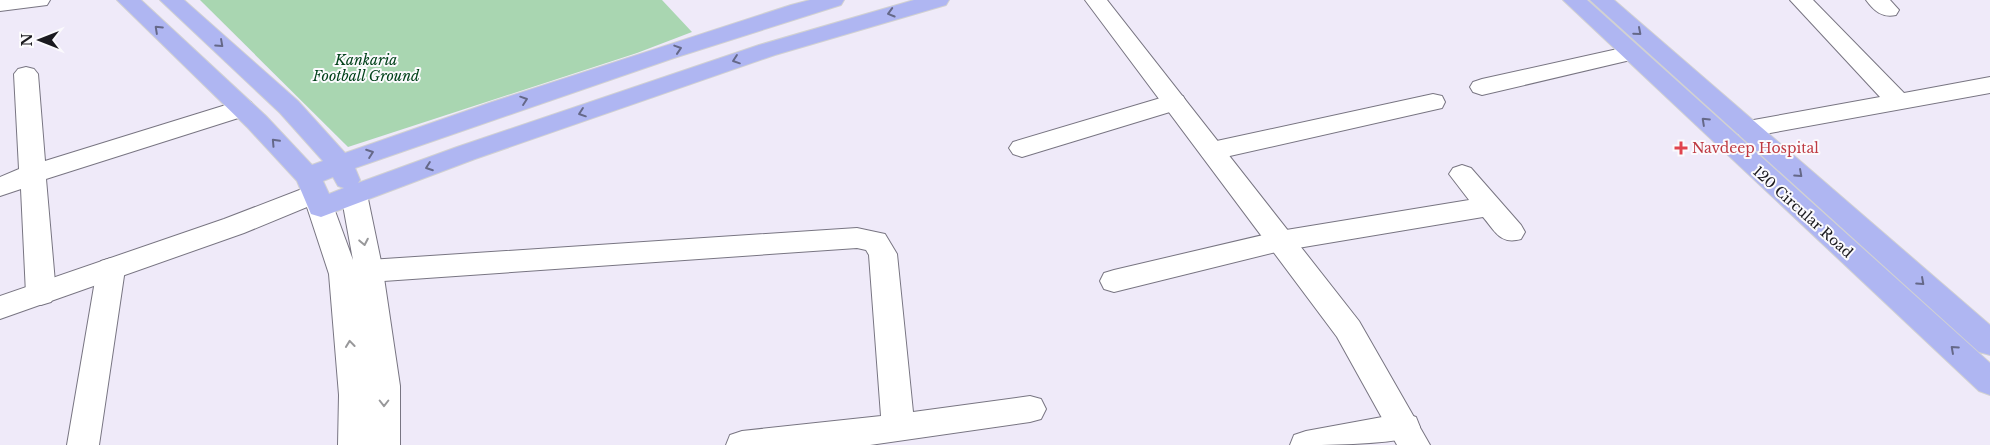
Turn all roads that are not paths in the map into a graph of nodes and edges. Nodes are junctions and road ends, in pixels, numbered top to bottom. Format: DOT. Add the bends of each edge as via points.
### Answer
graph roads {
  1 [pos="39,0"];
  2 [pos="128,0"];
  3 [pos="171,0"];
  4 [pos="833,0"];
  5 [pos="938,0"];
  6 [pos="1096,0"];
  7 [pos="1574,0"];
  8 [pos="1601,0"];
  9 [pos="1801,0"];
  10 [pos="0,4"];
  11 [pos="1631,53"];
  12 [pos="26,74"];
  13 [pos="1990,85"];
  14 [pos="1482,87"];
  15 [pos="1898,101"];
  16 [pos="1174,102"];
  17 [pos="1433,102"];
  18 [pos="242,108"];
  19 [pos="1748,129"];
  20 [pos="1022,148"];
  21 [pos="1212,150"];
  22 [pos="340,164"];
  23 [pos="33,174"];
  24 [pos="1462,174"];
  25 [pos="0,187"];
  26 [pos="315,192"];
  27 [pos="354,194"];
  28 [pos="1488,206"];
  29 [pos="1511,232"];
  30 [pos="1280,241"];
  31 [pos="111,269"];
  32 [pos="369,271"];
  33 [pos="1114,281"];
  34 [pos="41,294"];
  35 [pos="0,308"];
  36 [pos="1990,343"];
  37 [pos="1990,382"];
  38 [pos="1030,409"];
  39 [pos="898,428"];
  40 [pos="1409,436"];
  41 [pos="83,445"];
  42 [pos="354,445"];
  43 [pos="384,445"];
  44 [pos="742,445"];
  45 [pos="1306,445"];
  1 -- 10 [label="street"];
  18 -- 2 [label="main road, one-way"];
  3 -- 22 [label="main road, one-way" via="289,107"];
  22 -- 4 [label="main road, one-way" via="533,96"];
  5 -- 27 [label="main road, one-way" via="767,50 466,152"];
  6 -- 16 [label="street"];
  7 -- 11 [label="main road, 120 Circular Road"];
  8 -- 19 [label="main road, 120 Circular Road, one-way"];
  9 -- 15 [label="street"];
  11 -- 14 [label="street"];
  37 -- 11 [label="main road, 120 Circular Road, one-way"];
  12 -- 23 [label="street"];
  13 -- 15 [label="street"];
  15 -- 19 [label="street"];
  16 -- 20 [label="street"];
  16 -- 21 [label="street"];
  17 -- 21 [label="street"];
  18 -- 23 [label="street"];
  26 -- 18 [label="main road, one-way"];
  19 -- 36 [label="main road, 120 Circular Road, one-way"];
  21 -- 30 [label="street"];
  22 -- 26 [label="main road"];
  22 -- 27 [label="main road"];
  23 -- 25 [label="street"];
  23 -- 34 [label="street"];
  24 -- 28 [label="street"];
  26 -- 27 [label="main road"];
  26 -- 31 [label="street" via="234,226"];
  42 -- 26 [label="street, one-way" via="355,395 343,274"];
  27 -- 32 [label="street, one-way"];
  28 -- 29 [label="street"];
  28 -- 30 [label="street"];
  30 -- 33 [label="street"];
  30 -- 40 [label="street" via="1348,329"];
  31 -- 34 [label="street"];
  31 -- 41 [label="street"];
  32 -- 39 [label="street" via="857,238 876,241 882,254"];
  32 -- 43 [label="street, one-way" via="384,386"];
  34 -- 35 [label="street"];
  38 -- 39 [label="street"];
  39 -- 44 [label="street"];
  40 -- 45 [label="street"];
}
